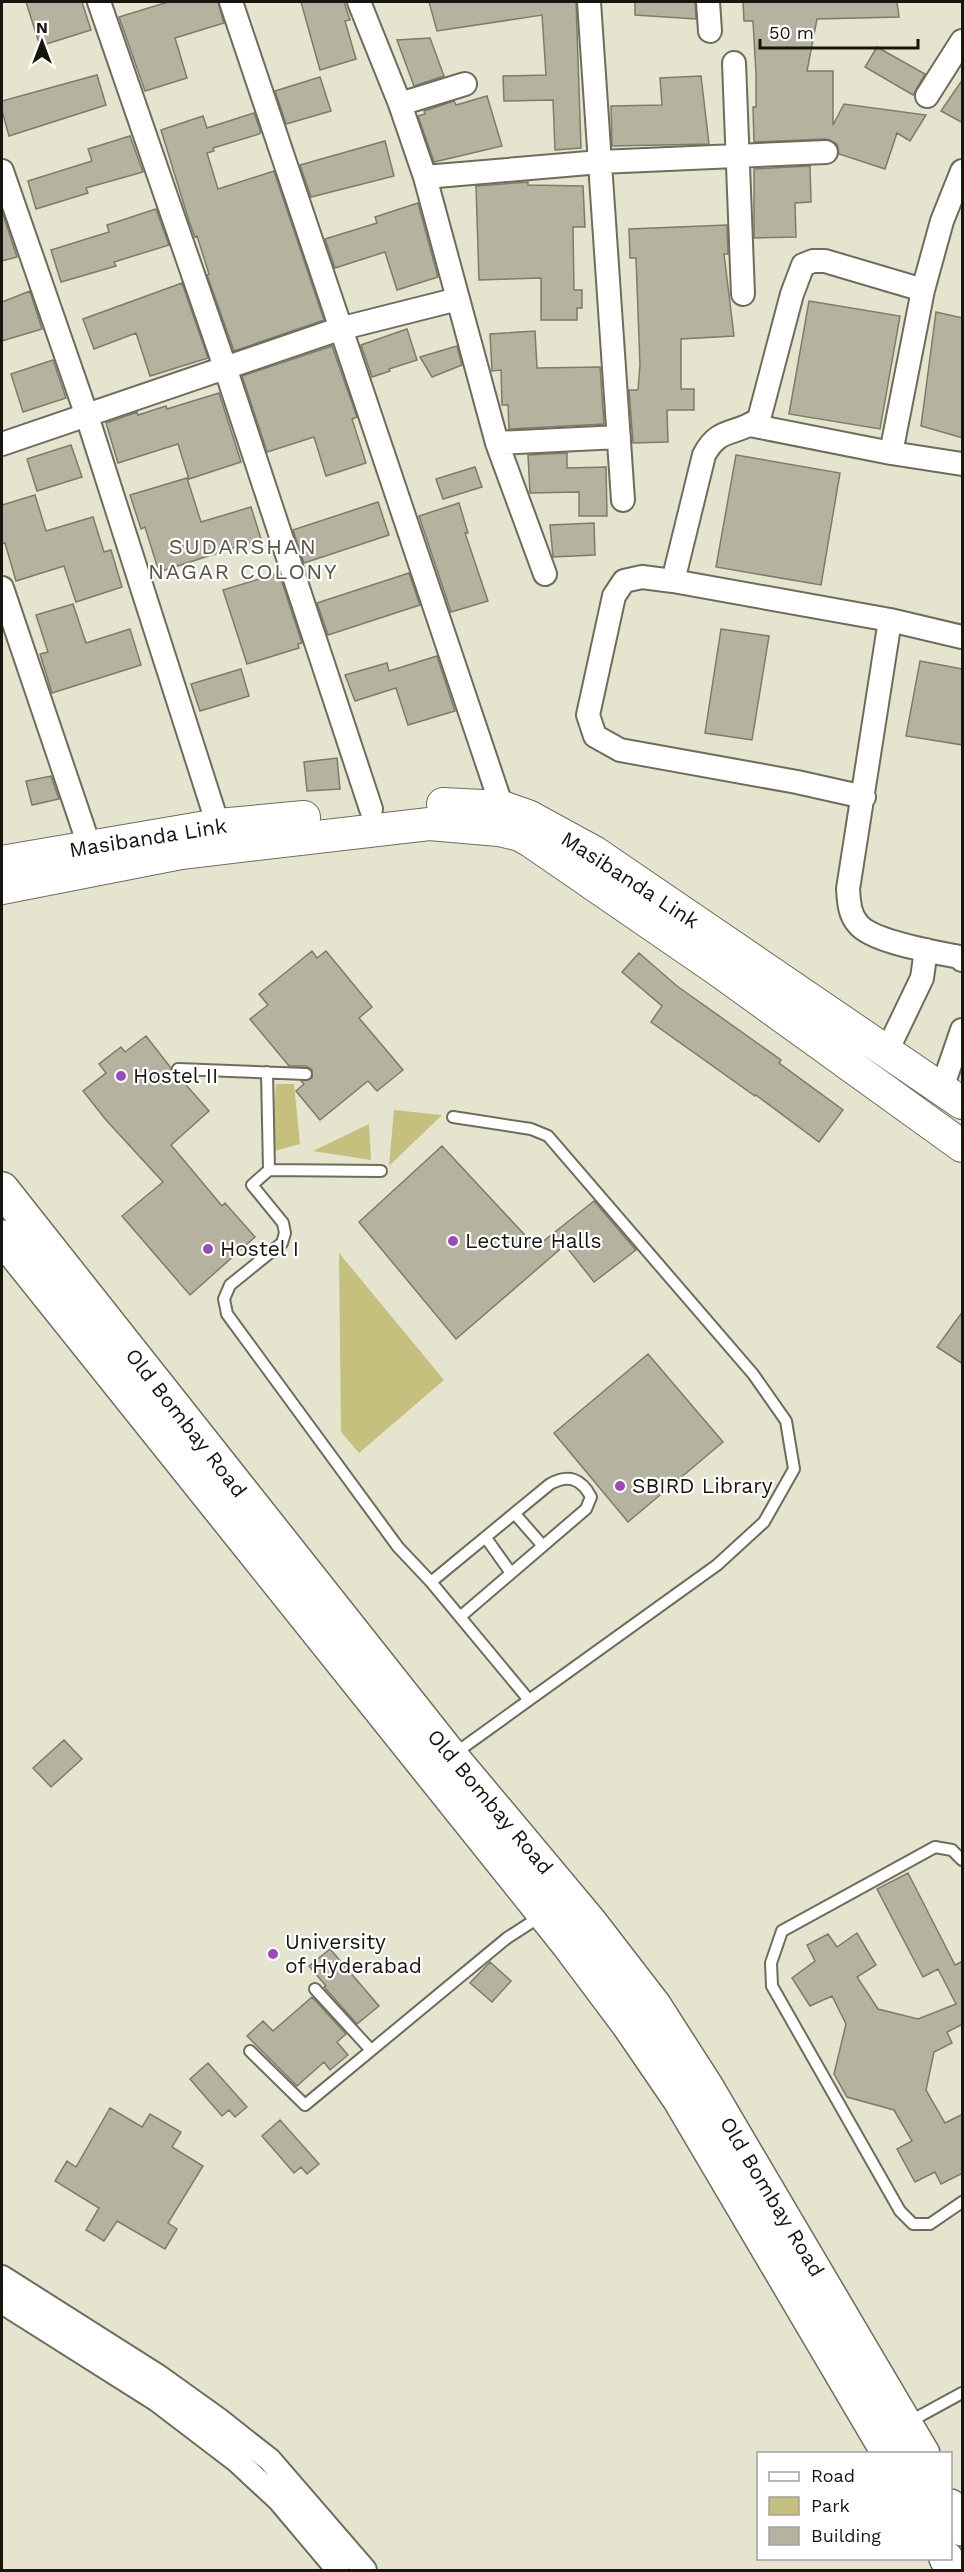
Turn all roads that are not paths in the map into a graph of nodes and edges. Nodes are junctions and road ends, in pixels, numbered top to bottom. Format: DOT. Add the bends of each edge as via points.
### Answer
graph roads {
  1 [pos="99,2"];
  2 [pos="231,2"];
  3 [pos="359,2"];
  4 [pos="589,2"];
  5 [pos="708,2"];
  6 [pos="710,31"];
  7 [pos="963,41"];
  8 [pos="734,63"];
  9 [pos="465,84"];
  10 [pos="927,96"];
  11 [pos="400,104"];
  12 [pos="826,153"];
  13 [pos="736,155"];
  14 [pos="600,162"];
  15 [pos="2,171"];
  16 [pos="963,171"];
  17 [pos="425,177"];
  18 [pos="923,290"];
  19 [pos="743,294"];
  20 [pos="458,299"];
  21 [pos="339,329"];
  22 [pos="225,367"];
  23 [pos="87,416"];
  24 [pos="750,425"];
  25 [pos="619,437"];
  26 [pos="496,443"];
  27 [pos="2,444"];
  28 [pos="891,453"];
  29 [pos="963,464"];
  30 [pos="623,500"];
  31 [pos="545,574"];
  32 [pos="673,581"];
  33 [pos="2,588"];
  34 [pos="890,620"];
  35 [pos="963,637"];
  36 [pos="864,797"];
  37 [pos="371,809"];
  38 [pos="506,820"];
  39 [pos="218,825"];
  40 [pos="90,848"];
  41 [pos="2,862"];
  42 [pos="613,881"];
  43 [pos="2,888"];
  44 [pos="926,950"];
  45 [pos="963,960"];
  46 [pos="963,1030"];
  47 [pos="887,1051"];
  48 [pos="178,1069"];
  49 [pos="267,1072"];
  50 [pos="306,1074"];
  51 [pos="952,1095"];
  52 [pos="453,1117"];
  53 [pos="963,1146"];
  54 [pos="269,1170"];
  55 [pos="381,1171"];
  56 [pos="2,1189"];
  57 [pos="2,1237"];
  58 [pos="514,1514"];
  59 [pos="486,1538"];
  60 [pos="543,1546"];
  61 [pos="511,1573"];
  62 [pos="431,1582"];
  63 [pos="460,1617"];
  64 [pos="529,1700"];
  65 [pos="451,1756"];
  66 [pos="963,1860"];
  67 [pos="543,1914"];
  68 [pos="315,1989"];
  69 [pos="370,2049"];
  70 [pos="250,2050"];
  71 [pos="963,2202"];
  72 [pos="2,2280"];
  73 [pos="2,2302"];
  74 [pos="963,2393"];
  75 [pos="907,2423"];
  76 [pos="888,2452"];
  77 [pos="922,2452"];
  78 [pos="952,2508"];
  79 [pos="963,2529"];
  80 [pos="338,2571"];
  81 [pos="365,2571"];
  1 -- 22 [label="street"];
  2 -- 21 [label="street"];
  3 -- 11 [label="street"];
  4 -- 14 [label="street"];
  5 -- 6 [label="street"];
  7 -- 10 [label="street"];
  8 -- 13 [label="street"];
  9 -- 11 [label="street"];
  11 -- 17 [label="street"];
  12 -- 13 [label="street"];
  13 -- 14 [label="street"];
  13 -- 19 [label="street"];
  14 -- 17 [label="street"];
  14 -- 25 [label="street"];
  15 -- 23 [label="street"];
  16 -- 18 [label="street" via="942,221"];
  17 -- 20 [label="street"];
  18 -- 24 [label="street" via="825,261 803,265 759,419"];
  18 -- 28 [label="street"];
  20 -- 21 [label="street"];
  20 -- 26 [label="street"];
  21 -- 22 [label="street"];
  21 -- 38 [label="street"];
  22 -- 23 [label="street"];
  22 -- 37 [label="street"];
  23 -- 27 [label="street"];
  23 -- 39 [label="street"];
  24 -- 28 [label="street"];
  24 -- 32 [label="street" via="722,434 710,443 704,455"];
  25 -- 26 [label="street"];
  25 -- 30 [label="street"];
  26 -- 31 [label="street"];
  28 -- 29 [label="street"];
  32 -- 34 [label="street"];
  32 -- 36 [label="street" via="642,577 624,581 614,596 588,715 595,736 620,750"];
  33 -- 40 [label="street"];
  34 -- 35 [label="street"];
  34 -- 36 [label="street"];
  36 -- 44 [label="street" via="848,889 850,910 857,924 869,934"];
  37 -- 38 [label="main road, Masibanda Link" via="438,804"];
  37 -- 39 [label="main road, Masibanda Link"];
  38 -- 42 [label="main road, Masibanda Link" via="528,816 594,852"];
  38 -- 43 [label="main road" via="469,826 429,824 182,853"];
  39 -- 40 [label="main road, Masibanda Link"];
  40 -- 41 [label="main road, Masibanda Link"];
  42 -- 47 [label="main road, Masibanda Link"];
  42 -- 53 [label="main road"];
  44 -- 45 [label="street"];
  44 -- 47 [label="street" via="922,978"];
  46 -- 51 [label="street"];
  47 -- 51 [label="main road, Masibanda Link"];
  48 -- 49 [label="lane"];
  49 -- 50 [label="lane"];
  49 -- 54 [label="lane"];
  52 -- 64 [label="lane" via="531,1129 549,1136 753,1374 786,1421 794,1469 764,1522 717,1565"];
  54 -- 55 [label="lane"];
  54 -- 62 [label="lane" via="252,1185 283,1223 285,1233 282,1243 230,1285 224,1299 227,1314 398,1547"];
  56 -- 65 [label="main road, Old Bombay Road"];
  57 -- 67 [label="main road, Old Bombay Road"];
  58 -- 59 [label="lane"];
  58 -- 60 [label="lane"];
  58 -- 60 [label="lane" via="562,1478 576,1480 586,1488 591,1497 586,1509"];
  59 -- 61 [label="lane"];
  59 -- 62 [label="lane"];
  60 -- 61 [label="lane"];
  61 -- 63 [label="lane"];
  62 -- 63 [label="lane"];
  63 -- 64 [label="lane"];
  64 -- 65 [label="lane"];
  65 -- 75 [label="main road, Old Bombay Road" via="654,2005"];
  66 -- 71 [label="lane" via="951,1850 934,1847 782,1931 771,1963 772,1986 900,2211 913,2224 930,2224"];
  67 -- 69 [label="lane" via="507,1938"];
  67 -- 76 [label="main road, Old Bombay Road" via="628,2024 680,2100"];
  68 -- 69 [label="lane"];
  69 -- 70 [label="lane" via="305,2105"];
  72 -- 81 [label="street" via="158,2376 270,2460"];
  73 -- 80 [label="street" via="157,2400 237,2461 279,2500"];
  74 -- 75 [label="lane"];
  75 -- 77 [label="main road, Old Bombay Road"];
  78 -- 79 [label="main road"];
}
